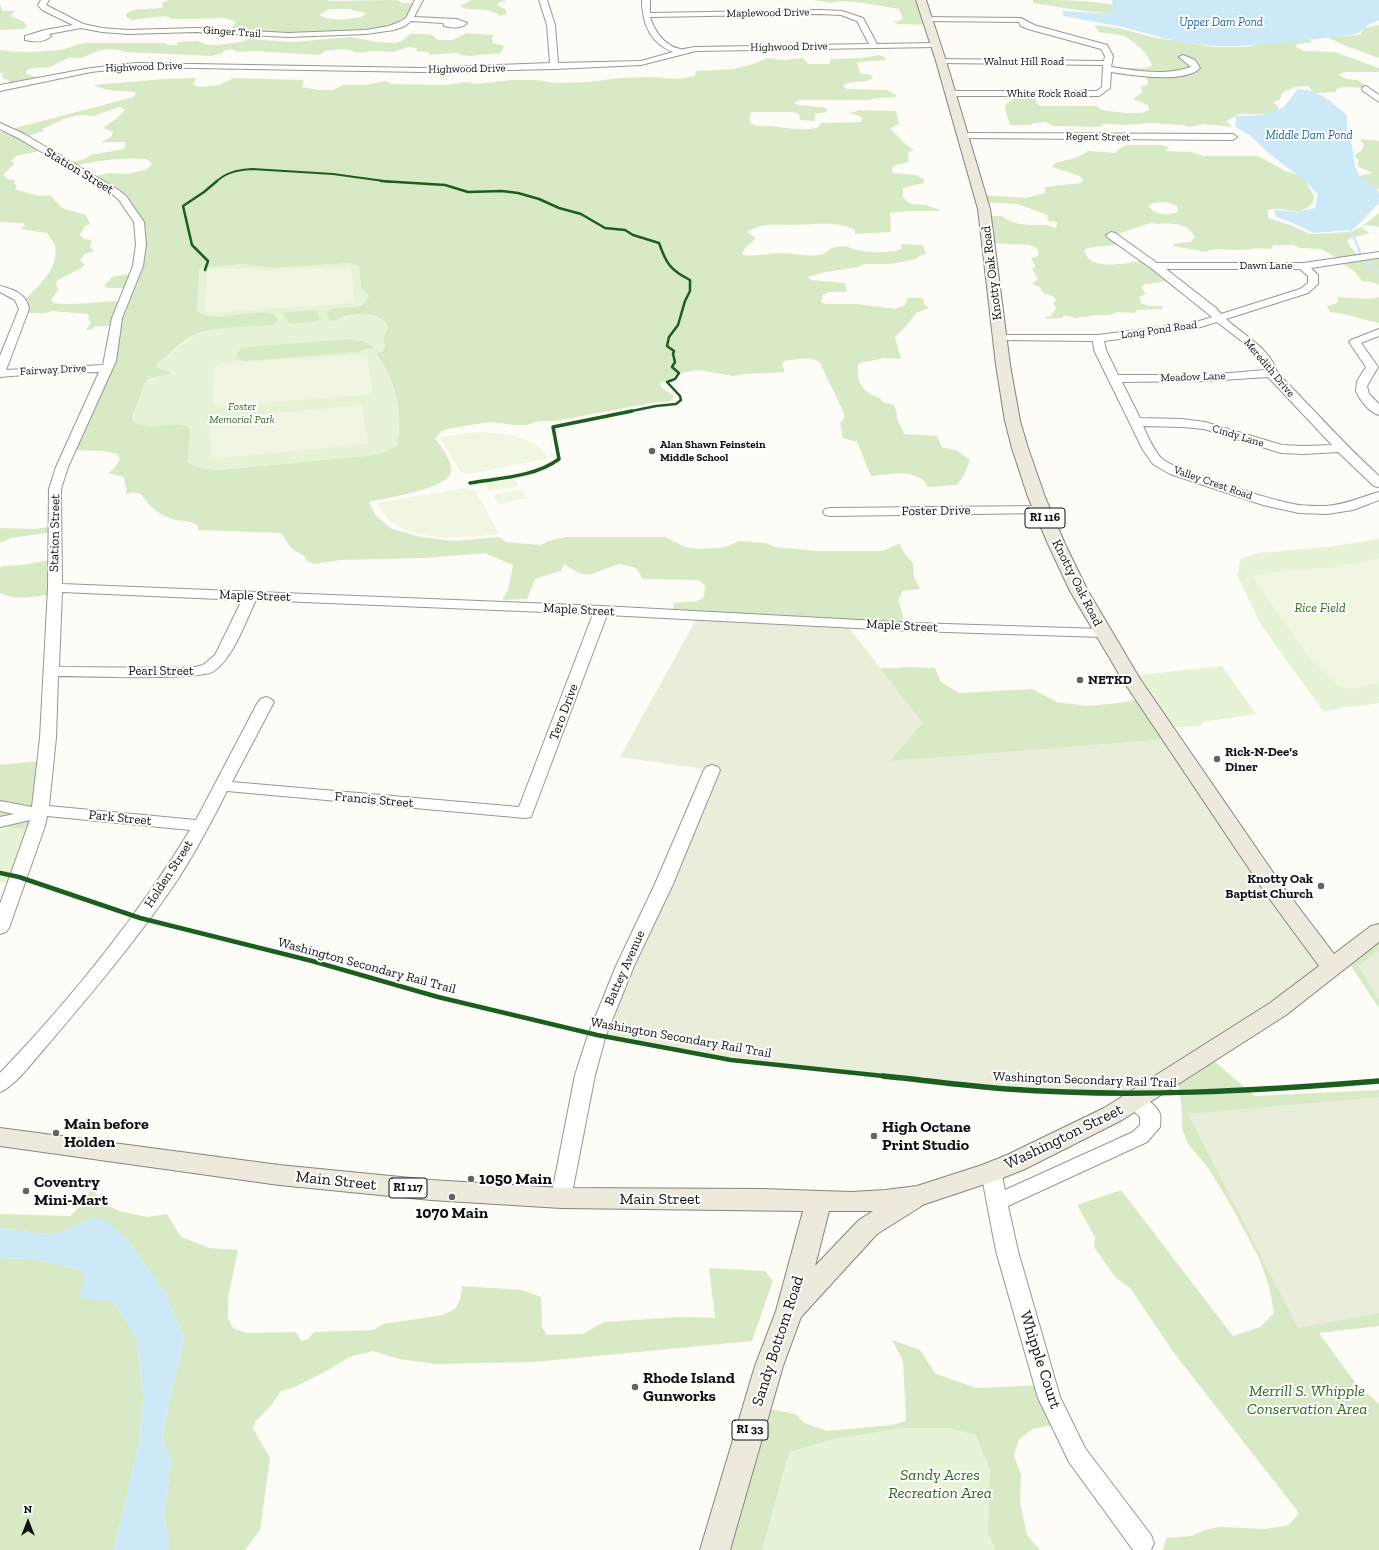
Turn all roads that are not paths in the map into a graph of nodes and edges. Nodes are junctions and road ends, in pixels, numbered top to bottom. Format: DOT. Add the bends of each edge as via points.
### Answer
graph roads {
  1 [pos="45,0"];
  2 [pos="419,0"];
  3 [pos="543,0"];
  4 [pos="646,0"];
  5 [pos="921,0"];
  6 [pos="1021,11"];
  7 [pos="646,15"];
  8 [pos="409,19"];
  9 [pos="926,19"];
  10 [pos="447,20"];
  11 [pos="1021,20"];
  12 [pos="81,26"];
  13 [pos="43,33"];
  14 [pos="935,45"];
  15 [pos="874,46"];
  16 [pos="679,51"];
  17 [pos="1183,57"];
  18 [pos="941,61"];
  19 [pos="1107,66"];
  20 [pos="554,67"];
  21 [pos="1379,87"];
  22 [pos="0,88"];
  23 [pos="950,93"];
  24 [pos="1379,99"];
  25 [pos="0,126"];
  26 [pos="962,136"];
  27 [pos="1233,137"];
  28 [pos="1111,235"];
  29 [pos="1377,255"];
  30 [pos="1155,266"];
  31 [pos="1303,266"];
  32 [pos="0,289"];
  33 [pos="1220,319"];
  34 [pos="1379,332"];
  35 [pos="999,338"];
  36 [pos="1098,338"];
  37 [pos="107,368"];
  38 [pos="0,371"];
  39 [pos="1271,373"];
  40 [pos="0,374"];
  41 [pos="1115,379"];
  42 [pos="1379,411"];
  43 [pos="1136,422"];
  44 [pos="1341,448"];
  45 [pos="1379,483"];
  46 [pos="1379,496"];
  47 [pos="1041,510"];
  48 [pos="830,512"];
  49 [pos="55,588"];
  50 [pos="251,596"];
  51 [pos="602,610"];
  52 [pos="1102,633"];
  53 [pos="51,671"];
  54 [pos="266,702"];
  55 [pos="712,770"];
  56 [pos="222,786"];
  57 [pos="0,806"];
  58 [pos="39,812"];
  59 [pos="525,813"];
  60 [pos="0,822"];
  61 [pos="201,826"];
  62 [pos="0,928"];
  63 [pos="1379,932"];
  64 [pos="1333,968"];
  65 [pos="0,1085"];
  66 [pos="1135,1100"];
  67 [pos="0,1137"];
  68 [pos="991,1172"];
  69 [pos="917,1196"];
  70 [pos="561,1198"];
  71 [pos="819,1200"];
  72 [pos="998,1202"];
  73 [pos="790,1311"];
  74 [pos="1142,1543"];
  75 [pos="715,1550"];
  1 -- 12 [label="street, Ginger Trail" via="42,4 44,7"];
  2 -- 8 [label="street"];
  3 -- 20 [label="street" via="551,25"];
  4 -- 7 [label="street"];
  5 -- 9 [label="main road, Knotty Oak Road / RI 116"];
  6 -- 11 [label="street"];
  7 -- 15 [label="street, Maplewood Drive" via="842,13 860,20"];
  7 -- 16 [label="street" via="659,40 665,46"];
  8 -- 10 [label="street"];
  8 -- 12 [label="street, Ginger Trail" via="397,26 376,31 288,35 201,30 119,31"];
  9 -- 11 [label="street"];
  9 -- 14 [label="main road, Knotty Oak Road / RI 116"];
  11 -- 19 [label="street, White Rock Road" via="1032,27 1104,47 1109,56"];
  12 -- 13 [label="street"];
  14 -- 15 [label="street, Highwood Drive"];
  14 -- 18 [label="main road, Knotty Oak Road / RI 116"];
  15 -- 16 [label="street, Highwood Drive"];
  16 -- 20 [label="street, Highwood Drive" via="641,63"];
  17 -- 19 [label="street, Walnut Hill Road" via="1196,68 1167,74"];
  18 -- 19 [label="street, Walnut Hill Road"];
  18 -- 23 [label="main road, Knotty Oak Road / RI 116"];
  19 -- 23 [label="street, White Rock Road" via="1106,88 1090,94"];
  20 -- 22 [label="street, Highwood Drive" via="422,70 136,65 91,70"];
  21 -- 24 [label="street" via="1366,89"];
  23 -- 26 [label="main road, Knotty Oak Road / RI 116"];
  25 -- 37 [label="street, Station Street" via="114,191 123,198 139,222 141,244 138,266 118,318"];
  26 -- 27 [label="street, Regent Street"];
  26 -- 35 [label="main road, Knotty Oak Road / RI 116" via="987,224"];
  28 -- 30 [label="street, Meredith Drive"];
  29 -- 31 [label="street, Dawn Lane"];
  30 -- 31 [label="street, Dawn Lane"];
  30 -- 33 [label="street, Meredith Drive"];
  31 -- 33 [label="street, Long Pond Road" via="1314,276 1313,284 1304,291"];
  32 -- 38 [label="street, Fairway Drive" via="18,298 24,309"];
  33 -- 36 [label="street, Long Pond Road" via="1194,326"];
  33 -- 39 [label="street, Meredith Drive" via="1248,340 1269,364"];
  34 -- 42 [label="street" via="1355,342 1372,367 1360,388 1362,394"];
  35 -- 36 [label="street, Long Pond Road"];
  35 -- 47 [label="main road, Knotty Oak Road / RI 116" via="1007,396"];
  36 -- 41 [label="street, Valley Crest Road" via="1100,350"];
  37 -- 40 [label="street, Fairway Drive"];
  37 -- 49 [label="street, Station Street" via="62,467 55,489"];
  39 -- 41 [label="street, Meadow Lane" via="1206,378"];
  39 -- 44 [label="street, Meredith Drive"];
  41 -- 43 [label="street, Valley Crest Road"];
  43 -- 44 [label="street, Cindy Lane" via="1205,426 1281,449"];
  43 -- 46 [label="street, Valley Crest Road" via="1153,455 1174,471 1268,502 1299,509 1327,510 1353,506"];
  44 -- 45 [label="street, Meredith Drive"];
  47 -- 48 [label="street, Foster Drive"];
  47 -- 52 [label="main road, Knotty Oak Road / RI 116"];
  49 -- 50 [label="street, Maple Street"];
  49 -- 53 [label="street, Station Street"];
  50 -- 51 [label="street, Maple Street"];
  50 -- 53 [label="street, Pearl Street" via="222,657 208,669 192,672"];
  51 -- 52 [label="street, Maple Street" via="914,627"];
  51 -- 59 [label="street, Tero Drive"];
  52 -- 64 [label="main road, Knotty Oak Road / RI 116" via="1282,901"];
  53 -- 58 [label="street, Station Street" via="48,738"];
  54 -- 56 [label="street, Holden Street"];
  55 -- 70 [label="street, Battey Avenue" via="664,884 624,966 597,1035 585,1075"];
  56 -- 59 [label="street, Francis Street"];
  56 -- 61 [label="street, Holden Street"];
  57 -- 58 [label="street"];
  58 -- 60 [label="street"];
  58 -- 61 [label="street, Park Street"];
  58 -- 62 [label="street, Station Street" via="30,847"];
  61 -- 65 [label="street, Holden Street" via="171,876 107,963"];
  63 -- 64 [label="main road, Washington Street / RI 33"];
  64 -- 66 [label="main road, Washington Street / RI 33" via="1278,1009"];
  66 -- 68 [label="main road, Washington Street / RI 33" via="1016,1162"];
  66 -- 72 [label="street" via="1150,1114 1150,1127 1140,1137"];
  67 -- 70 [label="main road, Main Street / RI 117" via="279,1175 431,1190"];
  68 -- 69 [label="main road, Washington Street / RI 33"];
  68 -- 72 [label="street, Whipple Court"];
  69 -- 71 [label="main road, Washington Street / RI 33" via="858,1202"];
  69 -- 73 [label="main road, RI 33" via="868,1226"];
  70 -- 71 [label="main road, Main Street / RI 117"];
  71 -- 73 [label="main road, Sandy Bottom Road / RI 33"];
  72 -- 74 [label="street, Whipple Court" via="1007,1251 1049,1398 1077,1454"];
  73 -- 75 [label="main road, Sandy Bottom Road / RI 33" via="769,1366"];
}
